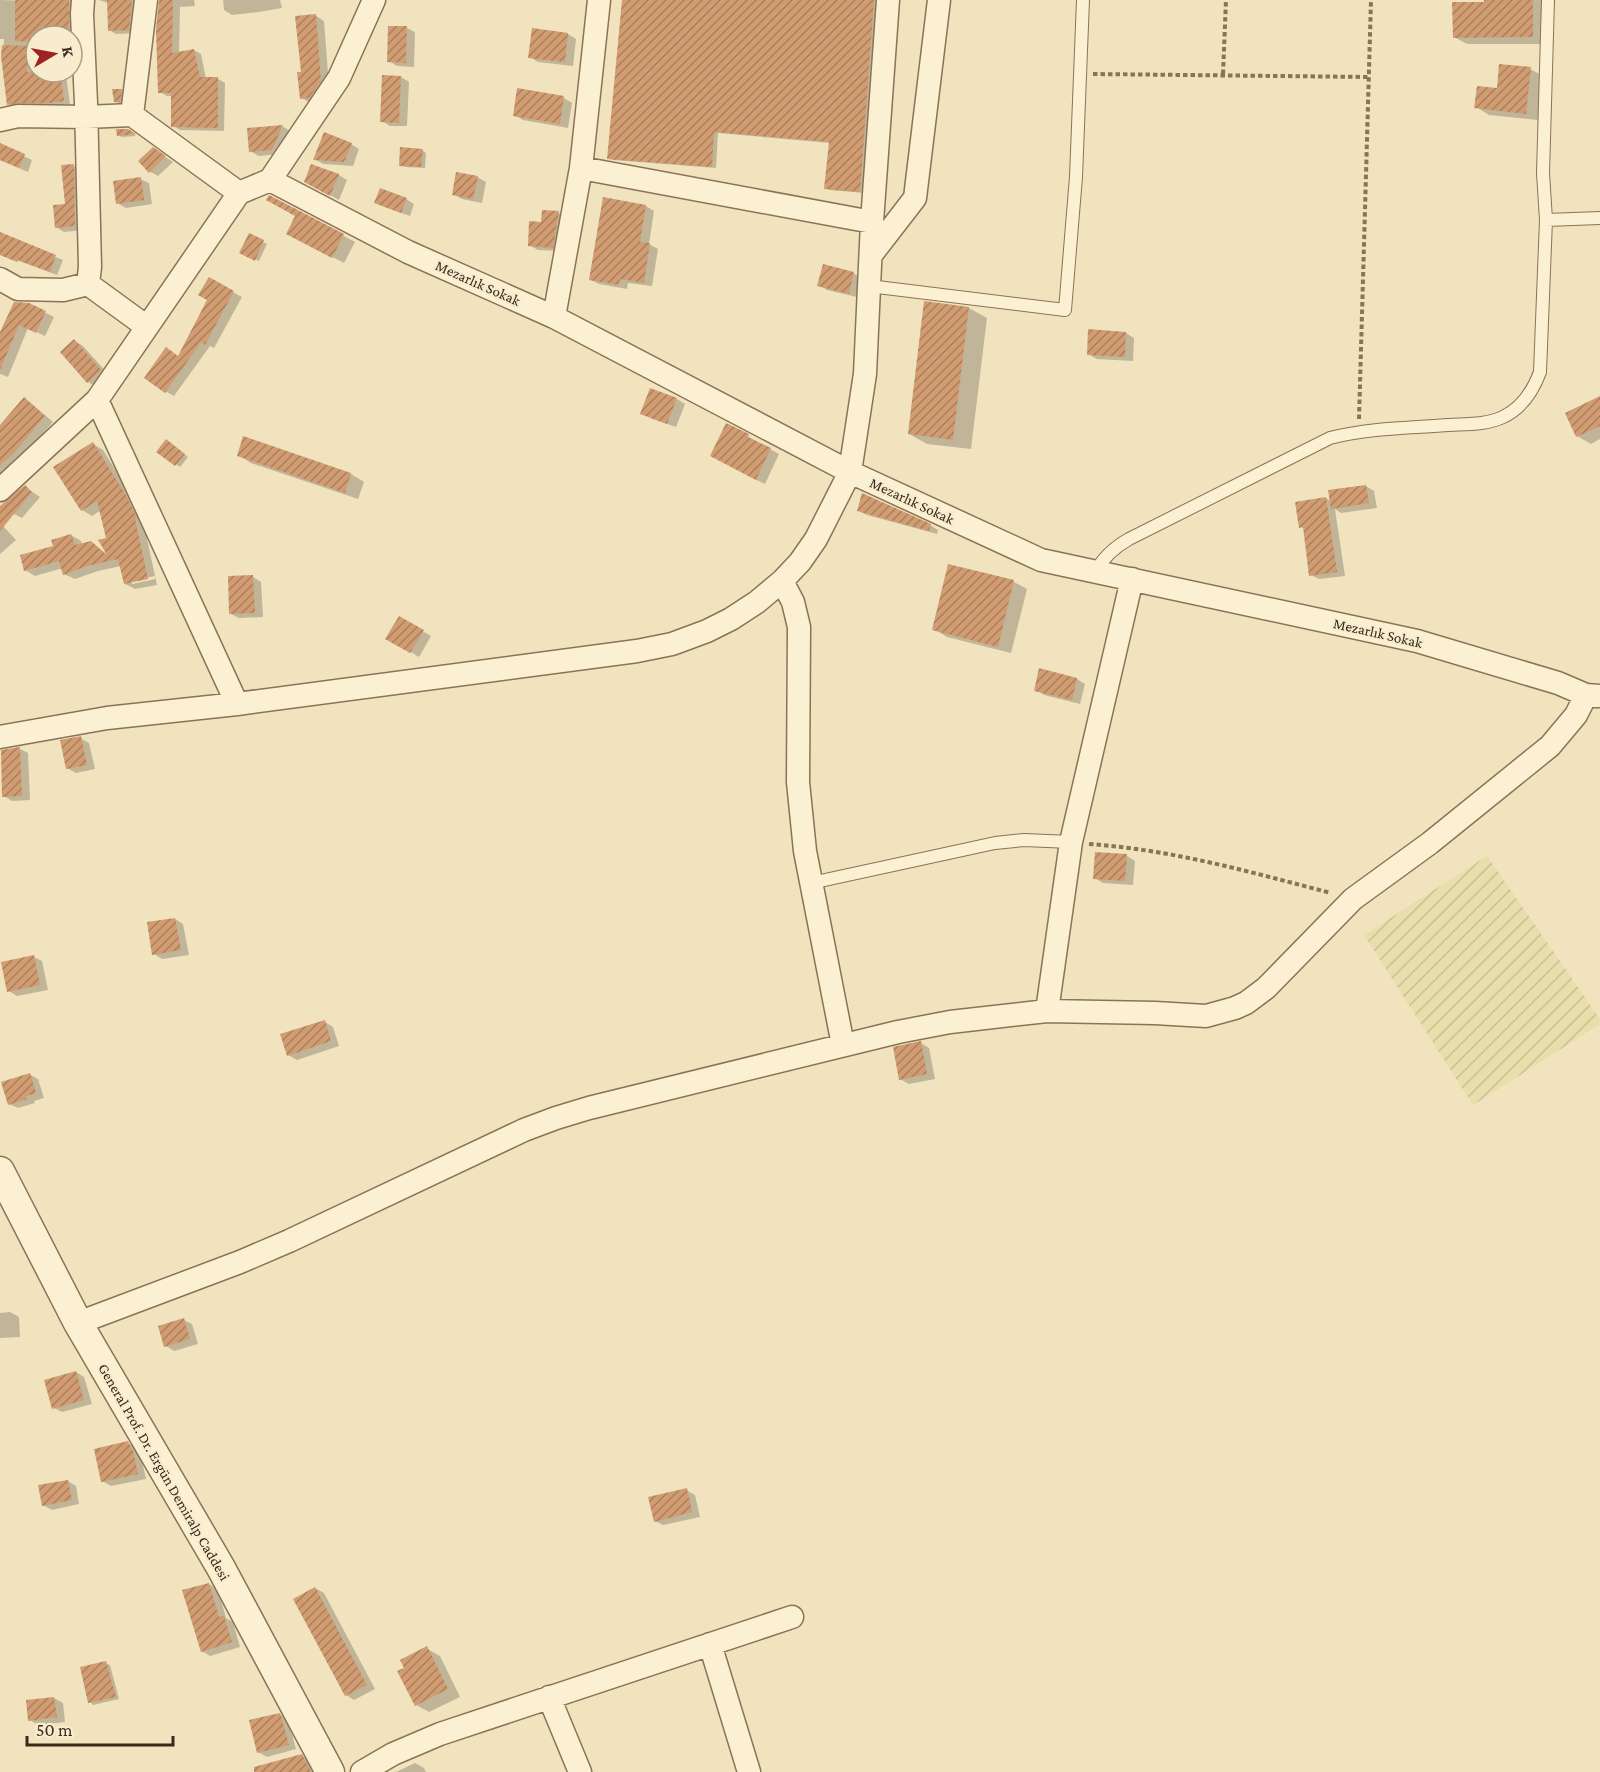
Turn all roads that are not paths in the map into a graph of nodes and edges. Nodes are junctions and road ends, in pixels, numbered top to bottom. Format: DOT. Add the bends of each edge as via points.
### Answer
graph roads {
  1 [pos="83,0"];
  2 [pos="146,0"];
  3 [pos="374,0"];
  4 [pos="599,0"];
  5 [pos="888,0"];
  6 [pos="939,0"];
  7 [pos="1083,0"];
  8 [pos="1548,0"];
  9 [pos="132,115"];
  10 [pos="86,117"];
  11 [pos="0,120"];
  12 [pos="581,168"];
  13 [pos="270,180"];
  14 [pos="239,193"];
  15 [pos="1600,218"];
  16 [pos="1546,220"];
  17 [pos="872,222"];
  18 [pos="871,255"];
  19 [pos="0,279"];
  20 [pos="88,284"];
  21 [pos="869,286"];
  22 [pos="554,317"];
  23 [pos="147,327"];
  24 [pos="98,400"];
  25 [pos="850,472"];
  26 [pos="0,490"];
  27 [pos="1096,571"];
  28 [pos="1132,579"];
  29 [pos="782,581"];
  30 [pos="1593,696"];
  31 [pos="237,704"];
  32 [pos="0,737"];
  33 [pos="1071,842"];
  34 [pos="811,883"];
  35 [pos="1047,1011"];
  36 [pos="843,1045"];
  37 [pos="0,1171"];
  38 [pos="78,1323"];
  39 [pos="792,1617"];
  40 [pos="710,1644"];
  41 [pos="549,1698"];
  42 [pos="330,1772"];
  43 [pos="362,1772"];
  44 [pos="580,1772"];
  45 [pos="749,1772"];
  1 -- 10 [label="street"];
  2 -- 9 [label="street"];
  3 -- 13 [label="street" via="339,78"];
  4 -- 12 [label="street"];
  5 -- 17 [label="street"];
  6 -- 18 [label="street" via="915,198"];
  7 -- 21 [label="lane" via="1076,177 1065,310"];
  8 -- 16 [label="lane" via="1543,173"];
  9 -- 10 [label="street"];
  9 -- 14 [label="street"];
  10 -- 11 [label="street" via="18,116"];
  10 -- 20 [label="street"];
  12 -- 17 [label="street"];
  12 -- 22 [label="street"];
  13 -- 14 [label="street"];
  13 -- 22 [label="street, Mezarlık Sokak" via="408,252"];
  14 -- 23 [label="street"];
  15 -- 16 [label="lane"];
  16 -- 27 [label="lane" via="1540,372 1521,404 1502,417 1479,423 1358,432 1330,438 1129,538 1107,555"];
  17 -- 18 [label="street"];
  18 -- 21 [label="street"];
  19 -- 20 [label="street" via="18,288 63,290"];
  20 -- 23 [label="street"];
  21 -- 25 [label="street" via="865,374"];
  22 -- 25 [label="street, Mezarlık Sokak"];
  23 -- 24 [label="street"];
  24 -- 26 [label="street"];
  24 -- 31 [label="street"];
  25 -- 27 [label="street, Mezarlık Sokak" via="1041,560"];
  25 -- 29 [label="street" via="816,538"];
  27 -- 28 [label="street, Mezarlık Sokak"];
  28 -- 30 [label="street, Mezarlık Sokak" via="1417,641"];
  28 -- 33 [label="street"];
  29 -- 31 [label="street" via="731,619 672,644"];
  29 -- 34 [label="street" via="793,602 799,627 798,782"];
  30 -- 35 [label="street" via="1550,746 1430,843 1353,899 1266,988 1246,1003 1206,1016"];
  31 -- 32 [label="street" via="107,717"];
  33 -- 34 [label="lane" via="995,843"];
  33 -- 35 [label="street"];
  34 -- 36 [label="street"];
  35 -- 36 [label="street" via="950,1022"];
  36 -- 38 [label="street" via="556,1118 289,1241"];
  37 -- 38 [label="street, General Prof. Dr. Ergün Demiralp Caddesi"];
  38 -- 42 [label="street, General Prof. Dr. Ergün Demiralp Caddesi" via="220,1568"];
  39 -- 40 [label="street"];
  40 -- 41 [label="street"];
  40 -- 45 [label="street"];
  41 -- 43 [label="street" via="424,1740"];
  41 -- 44 [label="street"];
}
